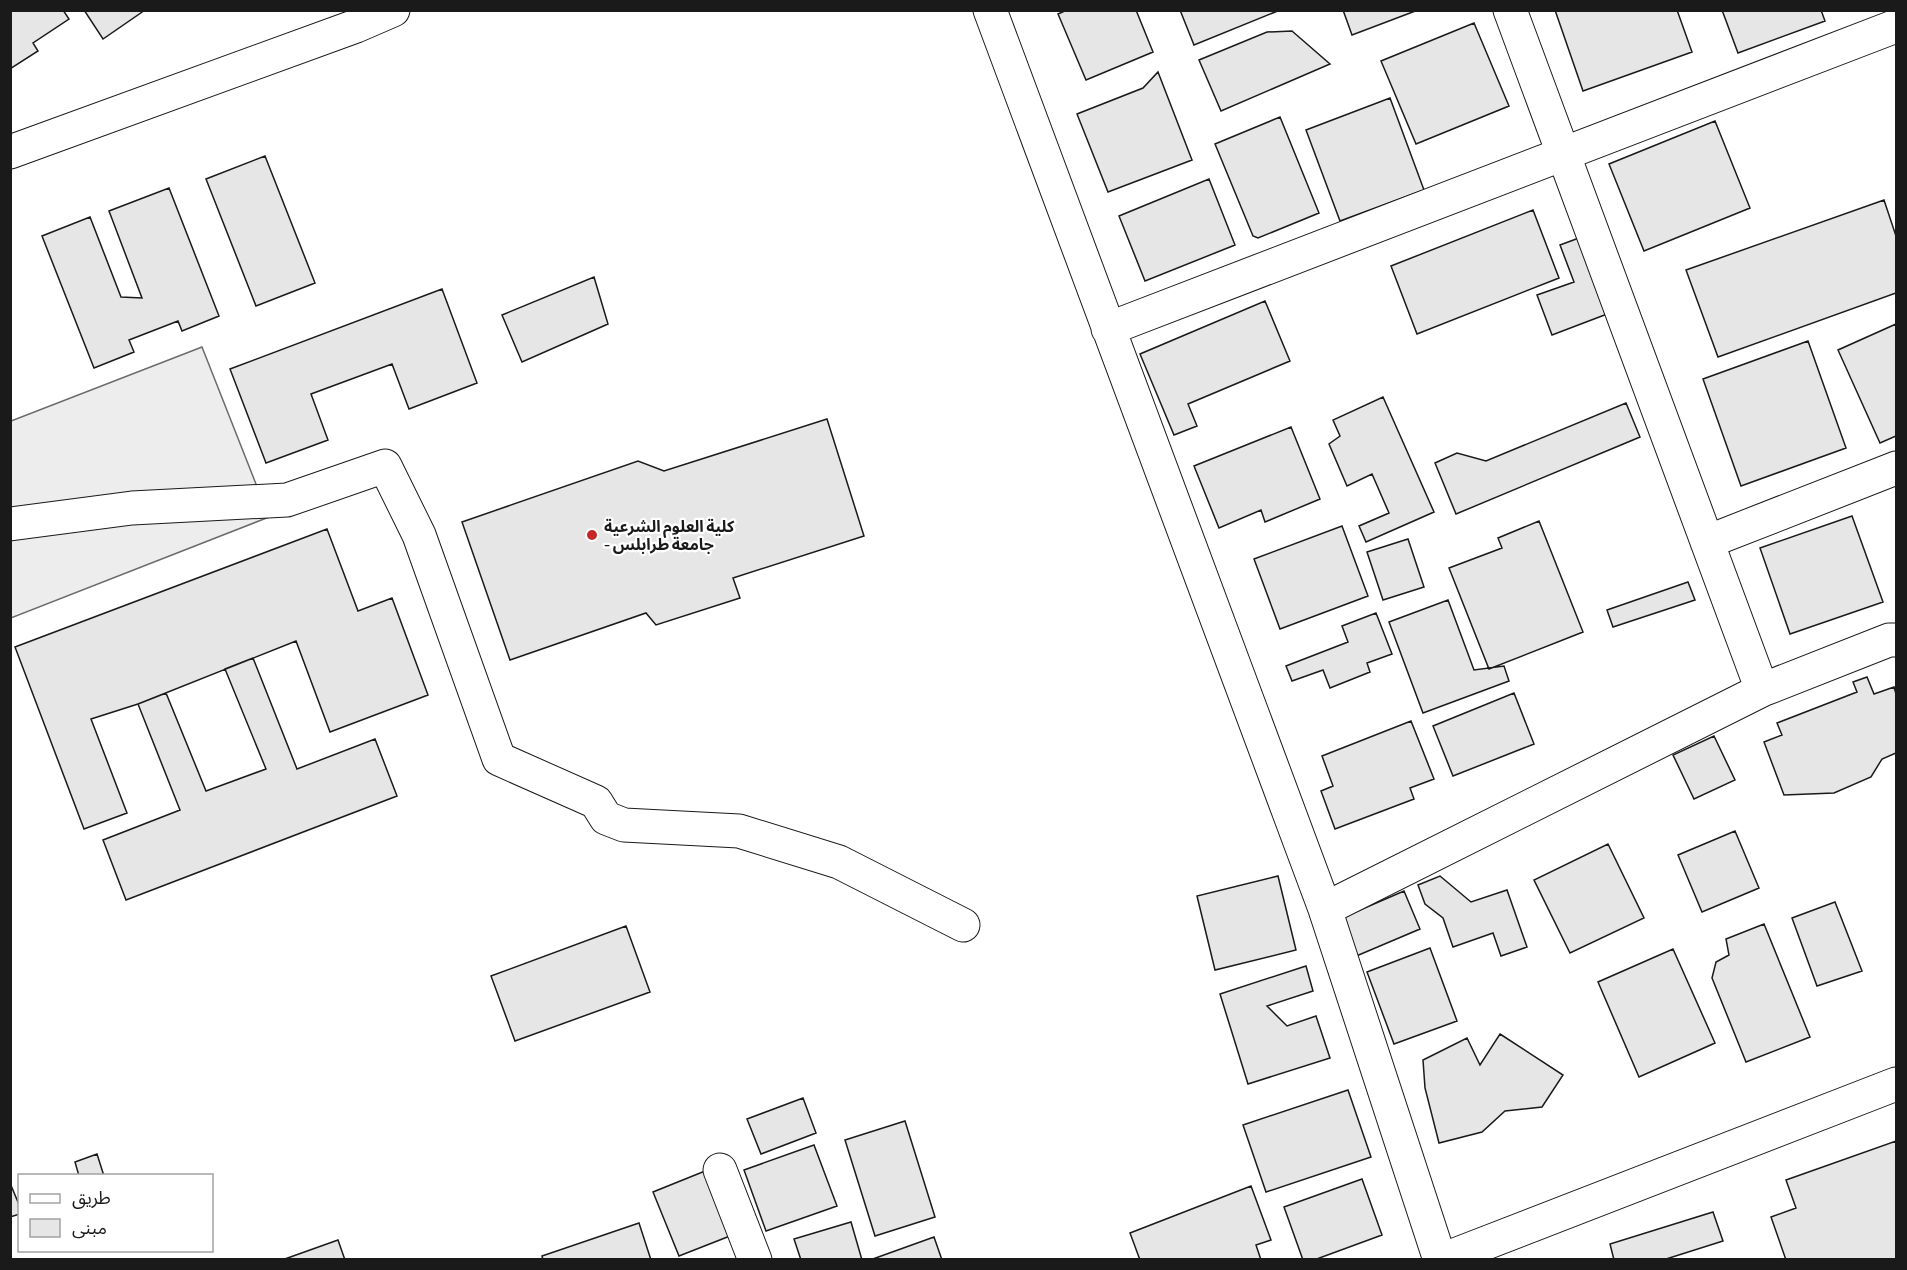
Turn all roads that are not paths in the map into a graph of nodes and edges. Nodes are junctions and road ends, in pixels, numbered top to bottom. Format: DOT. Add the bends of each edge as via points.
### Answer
graph roads {
  1 [pos="393,10"];
  2 [pos="990,10"];
  3 [pos="1509,10"];
  4 [pos="352,18"];
  5 [pos="1896,26"];
  6 [pos="10,152"];
  7 [pos="1562,156"];
  8 [pos="1108,329"];
  9 [pos="1896,468"];
  10 [pos="10,524"];
  11 [pos="1707,542"];
  12 [pos="1896,640"];
  13 [pos="1762,690"];
  14 [pos="1325,909"];
  15 [pos="963,925"];
  16 [pos="1896,1084"];
  17 [pos="720,1170"];
  18 [pos="755,1260"];
  19 [pos="1441,1260"];
  1 -- 4 [label="street"];
  2 -- 8 [label="street"];
  3 -- 7 [label="street"];
  4 -- 6 [label="street"];
  5 -- 7 [label="street"];
  7 -- 8 [label="street"];
  7 -- 11 [label="street"];
  8 -- 14 [label="street"];
  9 -- 11 [label="street"];
  10 -- 15 [label="street" via="132,508 287,500 386,466 419,536 499,759 596,802 606,818 624,825 739,831 839,862"];
  11 -- 13 [label="street"];
  12 -- 13 [label="street"];
  13 -- 14 [label="street"];
  14 -- 19 [label="street"];
  16 -- 19 [label="street"];
  17 -- 18 [label="street"];
}
